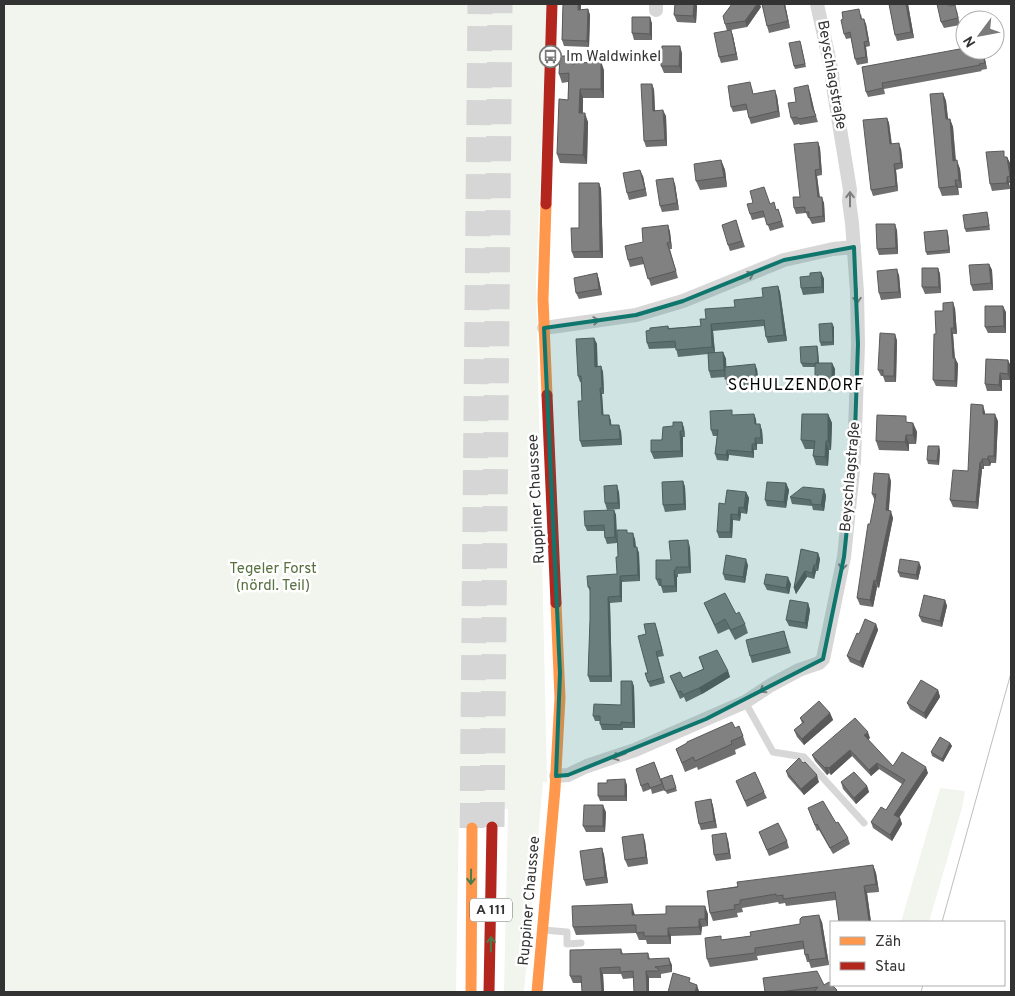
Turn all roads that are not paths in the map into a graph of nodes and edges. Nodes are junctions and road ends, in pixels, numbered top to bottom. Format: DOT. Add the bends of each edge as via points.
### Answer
graph roads {
  1 [pos="552,4"];
  2 [pos="817,4"];
  3 [pos="854,248"];
  4 [pos="544,328"];
  5 [pos="745,702"];
  6 [pos="556,776"];
  7 [pos="864,823"];
  8 [pos="492,827"];
  9 [pos="472,828"];
  10 [pos="543,930"];
  11 [pos="581,943"];
  12 [pos="471,992"];
  13 [pos="489,992"];
  14 [pos="537,992"];
  1 -- 4 [label="main road, Ruppiner Chaussee"];
  3 -- 2 [label="street, Beyschlagstraße, one-way" via="848,174 832,72"];
  4 -- 3 [label="street, one-way" via="636,315 684,301 784,260"];
  3 -- 5 [label="street, Beyschlagstraße, one-way" via="858,344 854,461 844,557 827,647 819,663 799,670"];
  4 -- 6 [label="main road, Ruppiner Chaussee" via="560,674"];
  5 -- 6 [label="street, Beyschlagstraße, one-way" via="635,750 568,775"];
  5 -- 7 [label="lane" via="772,752 804,757"];
  6 -- 10 [label="main road, Ruppiner Chaussee"];
  13 -- 8 [label="main road, A 111, one-way"];
  9 -- 12 [label="main road, A 111, one-way"];
  10 -- 11 [label="lane" via="567,932 567,944"];
  10 -- 14 [label="main road, Ruppiner Chaussee"];
}
